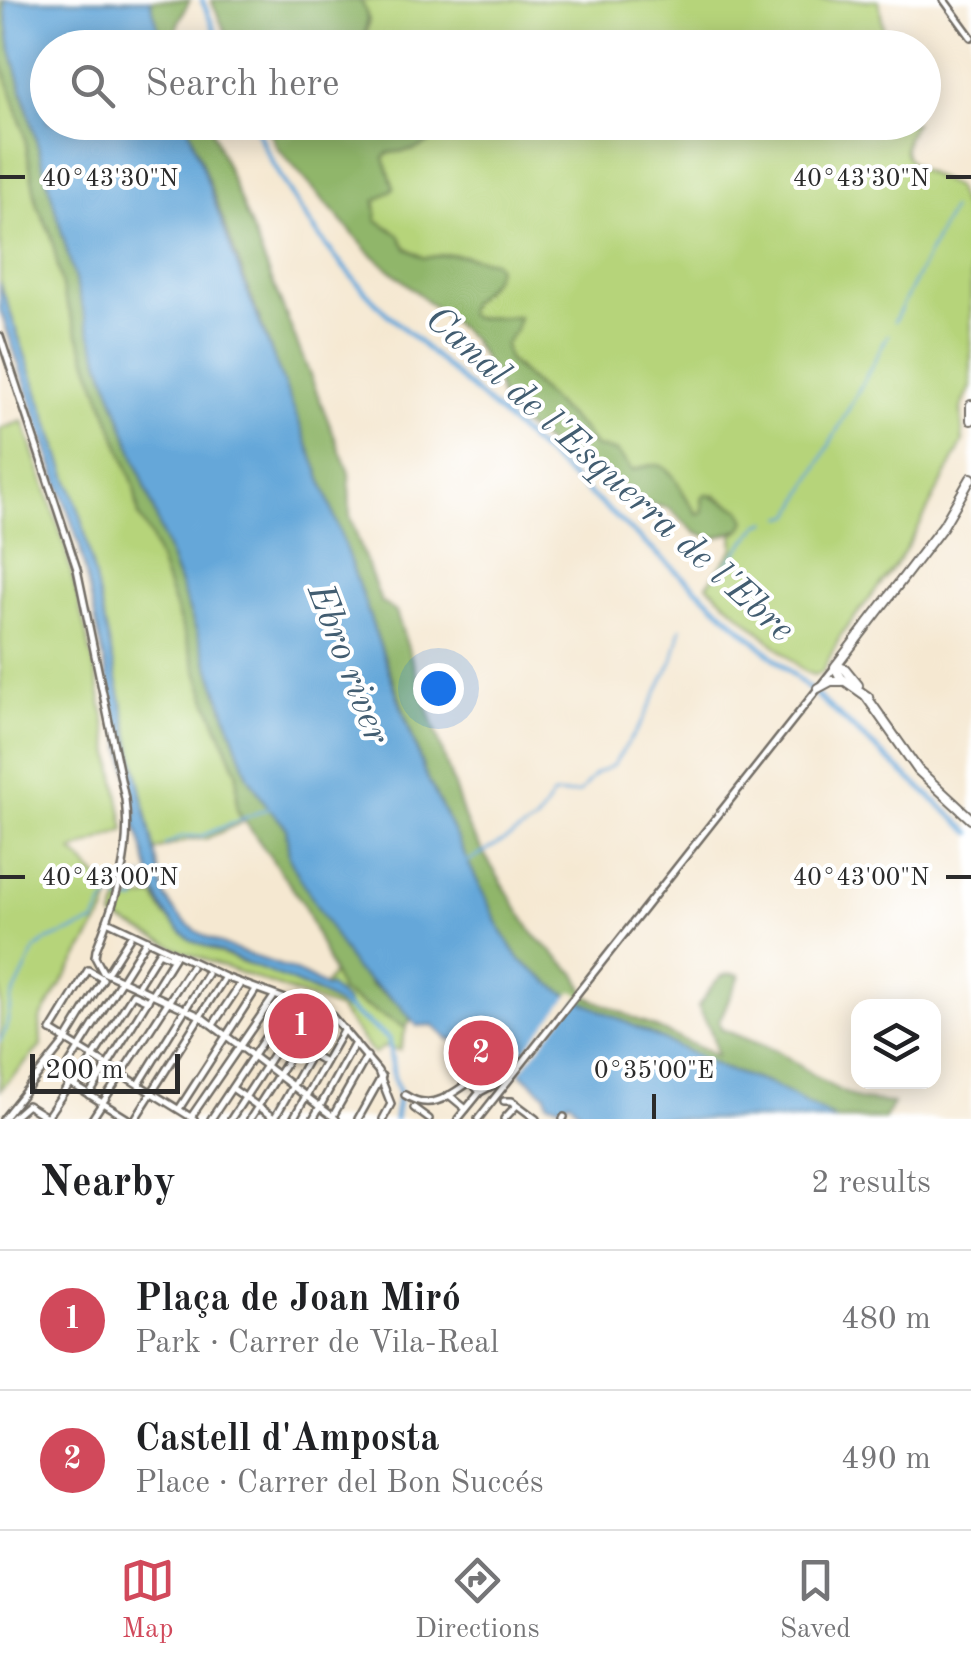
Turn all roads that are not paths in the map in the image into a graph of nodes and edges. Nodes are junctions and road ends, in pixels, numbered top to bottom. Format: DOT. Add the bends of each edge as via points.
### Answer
graph roads {
  1 [pos="944,0"];
  2 [pos="971,37"];
  3 [pos="0,336"];
  4 [pos="971,405"];
  5 [pos="971,420"];
  6 [pos="971,478"];
  7 [pos="853,644"];
  8 [pos="836,666"];
  9 [pos="845,676"];
  10 [pos="817,689"];
  11 [pos="971,819"];
  12 [pos="108,921"];
  13 [pos="130,937"];
  14 [pos="146,941"];
  15 [pos="174,956"];
  16 [pos="115,960"];
  17 [pos="192,966"];
  18 [pos="129,968"];
  19 [pos="108,970"];
  20 [pos="207,974"];
  21 [pos="223,980"];
  22 [pos="120,982"];
  23 [pos="140,984"];
  24 [pos="239,986"];
  25 [pos="255,991"];
  26 [pos="150,998"];
  27 [pos="272,998"];
  28 [pos="290,1000"];
  29 [pos="169,1001"];
  30 [pos="305,1006"];
  31 [pos="185,1009"];
  32 [pos="319,1011"];
  33 [pos="200,1016"];
  34 [pos="212,1026"];
  35 [pos="344,1029"];
  36 [pos="51,1031"];
  37 [pos="225,1036"];
  38 [pos="66,1040"];
  39 [pos="356,1043"];
  40 [pos="297,1046"];
  41 [pos="79,1048"];
  42 [pos="240,1048"];
  43 [pos="58,1050"];
  44 [pos="311,1054"];
  45 [pos="94,1056"];
  46 [pos="253,1056"];
  47 [pos="366,1056"];
  48 [pos="450,1059"];
  49 [pos="326,1062"];
  50 [pos="108,1066"];
  51 [pos="266,1066"];
  52 [pos="45,1068"];
  53 [pos="512,1070"];
  54 [pos="123,1074"];
  55 [pos="278,1076"];
  56 [pos="382,1076"];
  57 [pos="61,1077"];
  58 [pos="471,1080"];
  59 [pos="217,1082"];
  60 [pos="139,1084"];
  61 [pos="73,1085"];
  62 [pos="292,1086"];
  63 [pos="231,1089"];
  64 [pos="152,1092"];
  65 [pos="480,1092"];
  66 [pos="404,1094"];
  67 [pos="89,1095"];
  68 [pos="306,1096"];
  69 [pos="449,1096"];
  70 [pos="245,1098"];
  71 [pos="104,1104"];
  72 [pos="517,1105"];
  73 [pos="258,1106"];
  74 [pos="320,1106"];
  75 [pos="414,1108"];
  76 [pos="179,1109"];
  77 [pos="466,1110"];
  78 [pos="510,1112"];
  79 [pos="47,1118"];
  80 [pos="192,1118"];
  81 [pos="274,1118"];
  82 [pos="333,1118"];
  83 [pos="3,1119"];
  84 [pos="11,1119"];
  85 [pos="92,1119"];
  86 [pos="132,1119"];
  87 [pos="211,1119"];
  88 [pos="231,1119"];
  89 [pos="250,1119"];
  90 [pos="293,1119"];
  91 [pos="312,1119"];
  92 [pos="358,1119"];
  93 [pos="383,1119"];
  94 [pos="428,1119"];
  95 [pos="458,1119"];
  96 [pos="478,1119"];
  97 [pos="504,1119"];
  98 [pos="536,1119"];
  1 -- 2 [label="street"];
  3 -- 12 [label="street" via="76,570 120,768 126,861"];
  4 -- 5 [label="main road"];
  6 -- 7 [label="main road" via="944,526"];
  7 -- 8 [label="main road"];
  7 -- 9 [label="main road"];
  8 -- 9 [label="main road"];
  8 -- 10 [label="street"];
  9 -- 10 [label="main road"];
  9 -- 11 [label="main road" via="918,770"];
  10 -- 53 [label="street"];
  12 -- 14 [label="street"];
  12 -- 22 [label="street" via="96,950 99,968"];
  13 -- 16 [label="street"];
  14 -- 15 [label="street"];
  14 -- 18 [label="street"];
  15 -- 23 [label="street" via="159,952"];
  15 -- 26 [label="street"];
  15 -- 28 [label="street"];
  16 -- 18 [label="street"];
  16 -- 19 [label="street"];
  17 -- 29 [label="street"];
  18 -- 22 [label="street"];
  20 -- 31 [label="street"];
  21 -- 33 [label="street"];
  22 -- 26 [label="street"];
  22 -- 41 [label="street"];
  24 -- 34 [label="street"];
  25 -- 37 [label="street"];
  26 -- 29 [label="street"];
  26 -- 45 [label="street" via="133,994"];
  26 -- 50 [label="street"];
  27 -- 42 [label="street"];
  28 -- 30 [label="street"];
  28 -- 46 [label="street"];
  29 -- 31 [label="street"];
  29 -- 54 [label="street"];
  30 -- 32 [label="street"];
  30 -- 51 [label="street"];
  31 -- 33 [label="street"];
  31 -- 60 [label="street"];
  32 -- 35 [label="street"];
  32 -- 40 [label="street"];
  33 -- 34 [label="street"];
  33 -- 64 [label="street"];
  34 -- 37 [label="street"];
  35 -- 39 [label="street"];
  35 -- 49 [label="street"];
  36 -- 38 [label="street"];
  36 -- 38 [label="street" via="88,970 103,979"];
  36 -- 43 [label="street"];
  37 -- 42 [label="street"];
  37 -- 76 [label="street"];
  38 -- 41 [label="street"];
  38 -- 43 [label="street"];
  39 -- 47 [label="street"];
  39 -- 74 [label="street"];
  40 -- 44 [label="street"];
  40 -- 55 [label="street"];
  41 -- 45 [label="street"];
  41 -- 57 [label="street"];
  42 -- 46 [label="street"];
  42 -- 59 [label="street"];
  43 -- 52 [label="street"];
  44 -- 49 [label="street"];
  44 -- 62 [label="street"];
  45 -- 50 [label="street"];
  45 -- 61 [label="street"];
  46 -- 51 [label="street"];
  46 -- 63 [label="street"];
  47 -- 56 [label="street"];
  47 -- 82 [label="street"];
  48 -- 58 [label="street"];
  49 -- 68 [label="street"];
  50 -- 54 [label="street"];
  50 -- 67 [label="street"];
  51 -- 55 [label="street"];
  51 -- 70 [label="street"];
  52 -- 57 [label="street"];
  52 -- 83 [label="street"];
  53 -- 65 [label="street"];
  53 -- 96 [label="street"];
  54 -- 60 [label="street"];
  54 -- 71 [label="street"];
  55 -- 62 [label="street"];
  55 -- 73 [label="street"];
  56 -- 92 [label="street"];
  56 -- 93 [label="street" via="391,1097"];
  57 -- 61 [label="street"];
  58 -- 65 [label="street"];
  58 -- 69 [label="street"];
  59 -- 63 [label="street"];
  59 -- 80 [label="street"];
  60 -- 64 [label="street"];
  61 -- 67 [label="street"];
  61 -- 79 [label="street"];
  62 -- 68 [label="street"];
  62 -- 81 [label="street"];
  63 -- 70 [label="street"];
  63 -- 87 [label="street"];
  64 -- 76 [label="street"];
  64 -- 86 [label="street"];
  65 -- 77 [label="street"];
  66 -- 69 [label="street" via="426,1103"];
  67 -- 71 [label="street"];
  68 -- 74 [label="street"];
  68 -- 90 [label="street"];
  69 -- 77 [label="street"];
  70 -- 73 [label="street"];
  70 -- 88 [label="street"];
  71 -- 85 [label="street"];
  71 -- 86 [label="street"];
  72 -- 78 [label="street"];
  72 -- 78 [label="street" via="504,1102"];
  72 -- 98 [label="street"];
  73 -- 81 [label="street"];
  73 -- 89 [label="street"];
  74 -- 82 [label="street"];
  74 -- 91 [label="street"];
  75 -- 94 [label="street"];
  76 -- 80 [label="street"];
  77 -- 95 [label="street"];
  78 -- 97 [label="street"];
  79 -- 84 [label="street" via="27,1105"];
}
